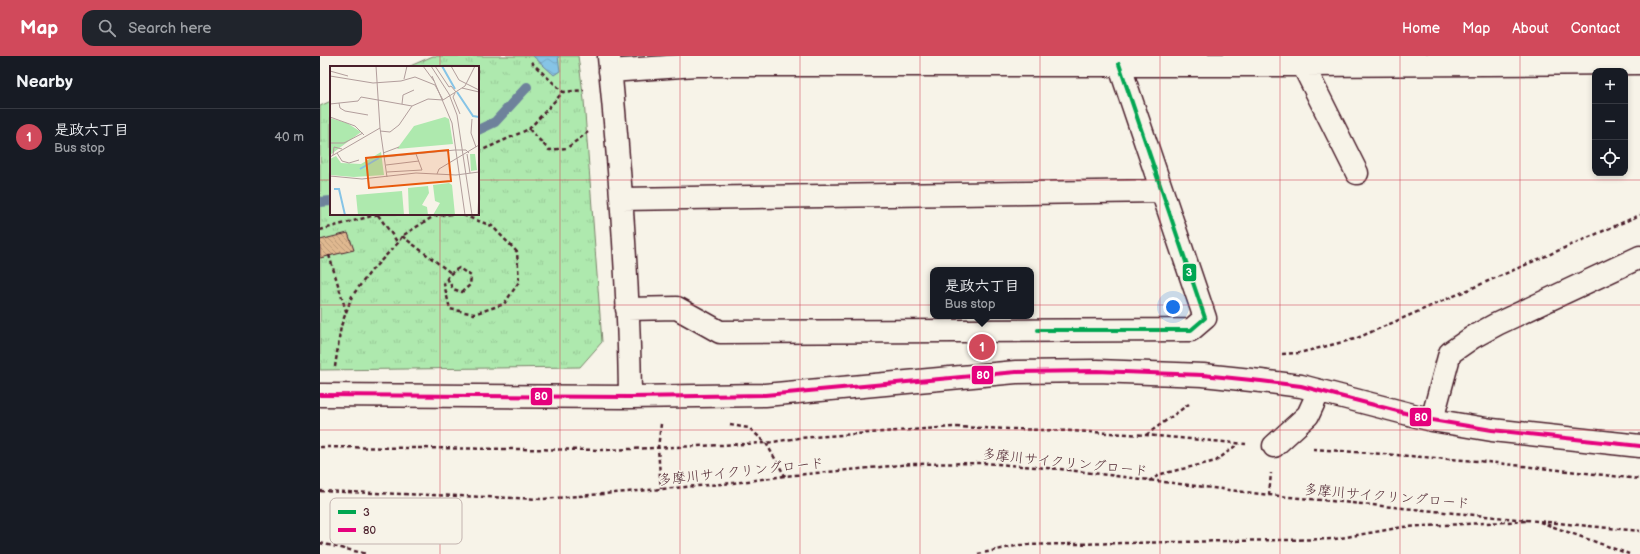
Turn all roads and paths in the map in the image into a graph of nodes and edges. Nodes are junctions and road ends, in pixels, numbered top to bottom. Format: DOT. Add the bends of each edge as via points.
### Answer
graph roads {
  1 [pos="531,62"];
  2 [pos="1640,63"];
  3 [pos="1119,64"];
  4 [pos="1303,65"];
  5 [pos="610,71"];
  6 [pos="563,92"];
  7 [pos="614,113"];
  8 [pos="529,129"];
  9 [pos="479,152"];
  10 [pos="1357,173"];
  11 [pos="1162,191"];
  12 [pos="622,199"];
  13 [pos="374,215"];
  14 [pos="379,215"];
  15 [pos="443,215"];
  16 [pos="463,215"];
  17 [pos="1640,215"];
  18 [pos="320,230"];
  19 [pos="402,236"];
  20 [pos="398,243"];
  21 [pos="329,255"];
  22 [pos="1640,257"];
  23 [pos="451,272"];
  24 [pos="447,278"];
  25 [pos="627,309"];
  26 [pos="346,312"];
  27 [pos="1276,354"];
  28 [pos="1319,391"];
  29 [pos="325,395"];
  30 [pos="630,397"];
  31 [pos="1195,399"];
  32 [pos="662,416"];
  33 [pos="1432,420"];
  34 [pos="1146,435"];
  35 [pos="766,443"];
  36 [pos="1239,443"];
  37 [pos="1274,446"];
  38 [pos="1640,446"];
  39 [pos="320,447"];
  40 [pos="658,448"];
  41 [pos="785,476"];
  42 [pos="1640,478"];
  43 [pos="1149,481"];
  44 [pos="661,489"];
  45 [pos="320,491"];
  46 [pos="1535,520"];
  47 [pos="1640,531"];
  48 [pos="320,543"];
  49 [pos="367,554"];
  50 [pos="978,554"];
  51 [pos="1629,554"];
  1 -- 6 [label="path"];
  2 -- 4 [label="street"];
  3 -- 4 [label="street"];
  3 -- 5 [label="street" via="696,65"];
  3 -- 11 [label="street"];
  4 -- 10 [label="street"];
  5 -- 6 [label="path"];
  5 -- 7 [label="street"];
  6 -- 8 [label="path"];
  7 -- 8 [label="path" via="567,148 549,150"];
  7 -- 12 [label="street"];
  8 -- 9 [label="path"];
  11 -- 12 [label="street"];
  11 -- 25 [label="street" via="1205,318 1191,330 720,332 678,308"];
  12 -- 25 [label="street"];
  13 -- 18 [label="path"];
  14 -- 20 [label="path"];
  15 -- 19 [label="path" via="434,216"];
  16 -- 24 [label="path" via="492,226 517,252 519,282 504,304 474,314 450,309 444,284"];
  17 -- 27 [label="path" via="1355,339 1299,353"];
  19 -- 20 [label="path"];
  19 -- 23 [label="path"];
  20 -- 26 [label="path" via="371,271 352,296"];
  21 -- 26 [label="path"];
  22 -- 33 [label="street" via="1497,324 1450,353"];
  23 -- 24 [label="path"];
  23 -- 24 [label="path" via="459,268 465,272 470,276 470,285 462,292 453,289"];
  25 -- 30 [label="street"];
  26 -- 29 [label="path"];
  28 -- 30 [label="street" via="1301,386 1203,375 1097,371 1008,373 765,395"];
  28 -- 33 [label="street"];
  28 -- 37 [label="street" via="1308,415"];
  29 -- 30 [label="street"];
  31 -- 34 [label="path"];
  32 -- 40 [label="path"];
  33 -- 38 [label="street" via="1492,430"];
  34 -- 35 [label="path" via="953,427 799,438"];
  34 -- 36 [label="path"];
  35 -- 40 [label="path"];
  35 -- 41 [label="path"];
  36 -- 37 [label="path"];
  36 -- 43 [label="path" via="1216,461 1161,474"];
  37 -- 42 [label="path" via="1478,461"];
  39 -- 40 [label="path" via="600,450"];
  40 -- 44 [label="path"];
  41 -- 43 [label="path, 多摩川サイクリングロード" via="912,464 984,463 1060,469"];
  41 -- 44 [label="path, 多摩川サイクリングロード"];
  43 -- 46 [label="path, 多摩川サイクリングロード"];
  44 -- 45 [label="path, 多摩川サイクリングロード" via="543,499"];
  46 -- 47 [label="path, 多摩川サイクリングロード"];
  46 -- 50 [label="path" via="1403,527 1335,539 1020,545"];
  46 -- 51 [label="path"];
  48 -- 49 [label="path"];
}
